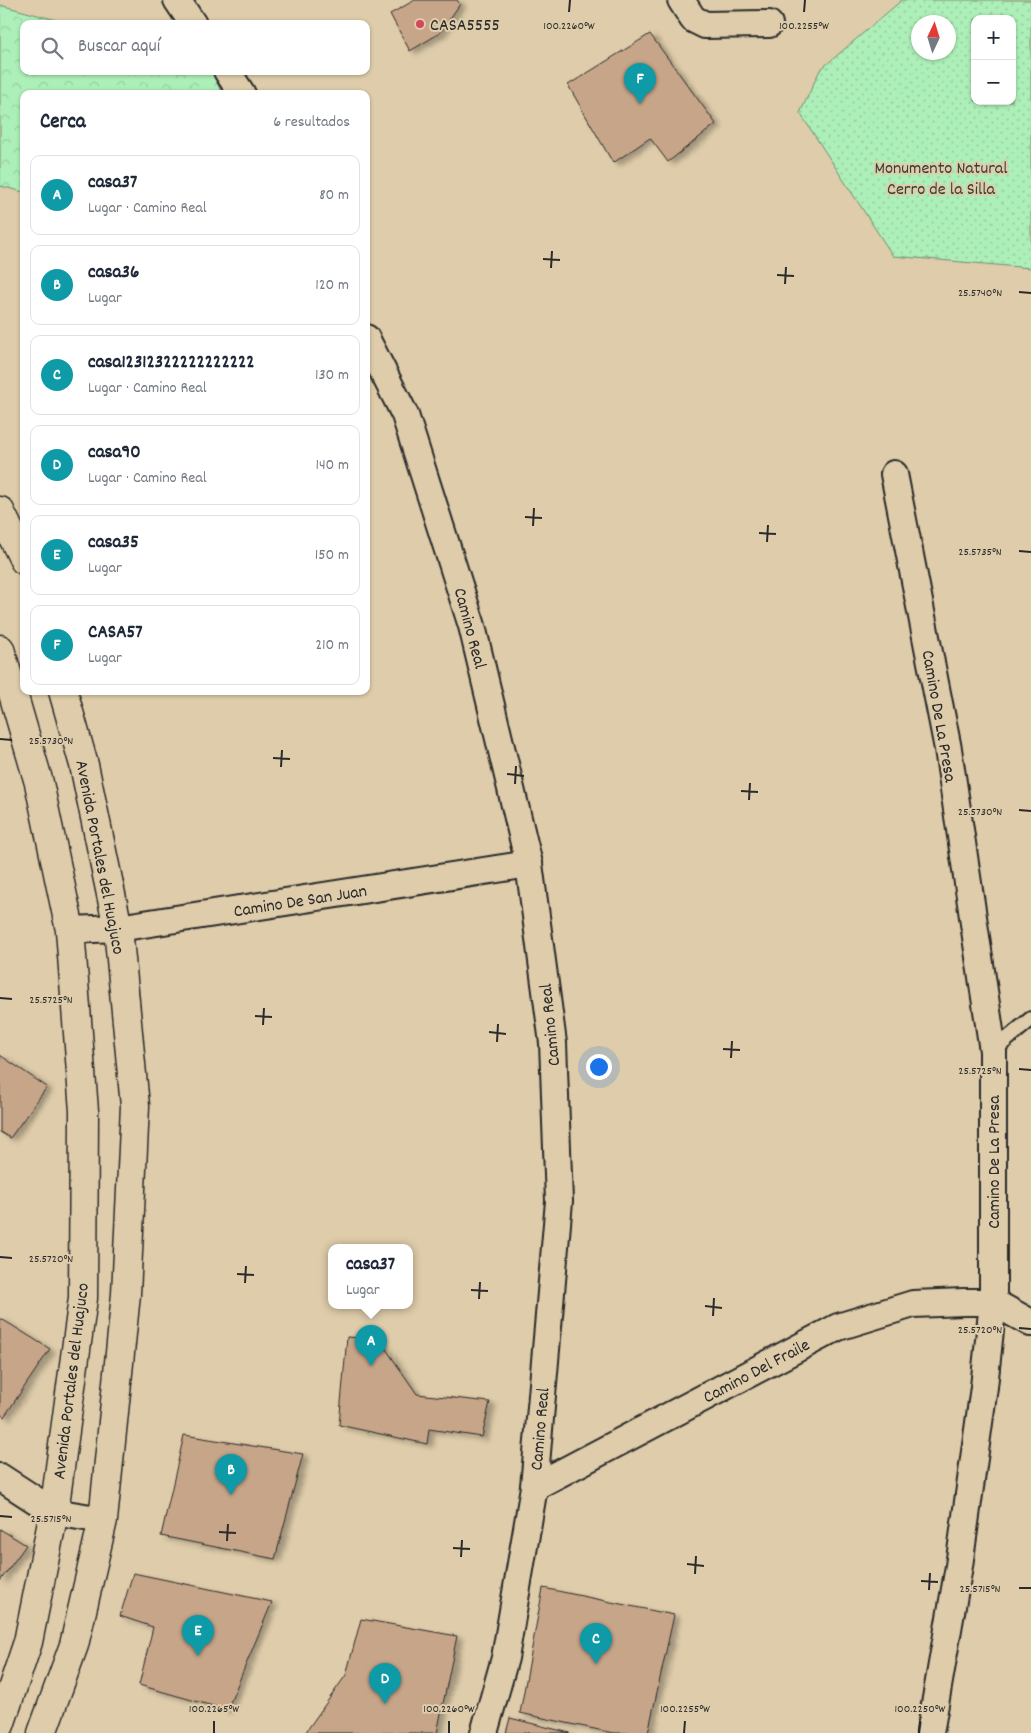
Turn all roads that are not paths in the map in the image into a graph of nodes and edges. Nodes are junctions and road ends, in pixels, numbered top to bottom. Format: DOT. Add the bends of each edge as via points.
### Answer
graph roads {
  1 [pos="177,0"];
  2 [pos="681,0"];
  3 [pos="191,20"];
  4 [pos="769,24"];
  5 [pos="230,75"];
  6 [pos="239,90"];
  7 [pos="370,346"];
  8 [pos="894,474"];
  9 [pos="0,511"];
  10 [pos="20,552"];
  11 [pos="0,649"];
  12 [pos="64,695"];
  13 [pos="529,864"];
  14 [pos="118,928"];
  15 [pos="70,930"];
  16 [pos="1031,1019"];
  17 [pos="993,1051"];
  18 [pos="992,1302"];
  19 [pos="1031,1323"];
  20 [pos="0,1476"];
  21 [pos="534,1487"];
  22 [pos="54,1512"];
  23 [pos="104,1520"];
  24 [pos="0,1725"];
  25 [pos="42,1733"];
  26 [pos="484,1733"];
  27 [pos="930,1733"];
  1 -- 3 [label="street"];
  2 -- 4 [label="street" via="692,19 705,26"];
  5 -- 6 [label="street"];
  7 -- 13 [label="street, Camino Real" via="405,415 472,626"];
  8 -- 17 [label="street, Camino De La Presa" via="948,749"];
  9 -- 10 [label="street"];
  11 -- 15 [label="street, Avenida Portales del Huajuco" via="39,783"];
  12 -- 14 [label="street, Avenida Portales del Huajuco" via="84,765"];
  13 -- 14 [label="street, Camino De San Juan"];
  13 -- 21 [label="street, Camino Real" via="553,1043 559,1202"];
  14 -- 15 [label="street, Camino De San Juan"];
  14 -- 23 [label="street, Avenida Portales del Huajuco" via="135,1106 126,1294"];
  15 -- 22 [label="street, Avenida Portales del Huajuco" via="84,1111 83,1298"];
  16 -- 17 [label="lane"];
  17 -- 18 [label="street, Camino De La Presa"];
  18 -- 19 [label="street"];
  18 -- 21 [label="street, Camino Del Fraile" via="913,1304 838,1327"];
  18 -- 27 [label="street, Camino De La Presa" via="984,1387 960,1556"];
  20 -- 22 [label="street"];
  21 -- 26 [label="street, Camino Real" via="505,1658"];
  22 -- 23 [label="street"];
  22 -- 24 [label="street, Avenida Portales del Huajuco" via="28,1642"];
  23 -- 25 [label="street, Avenida Portales del Huajuco" via="74,1645"];
}
